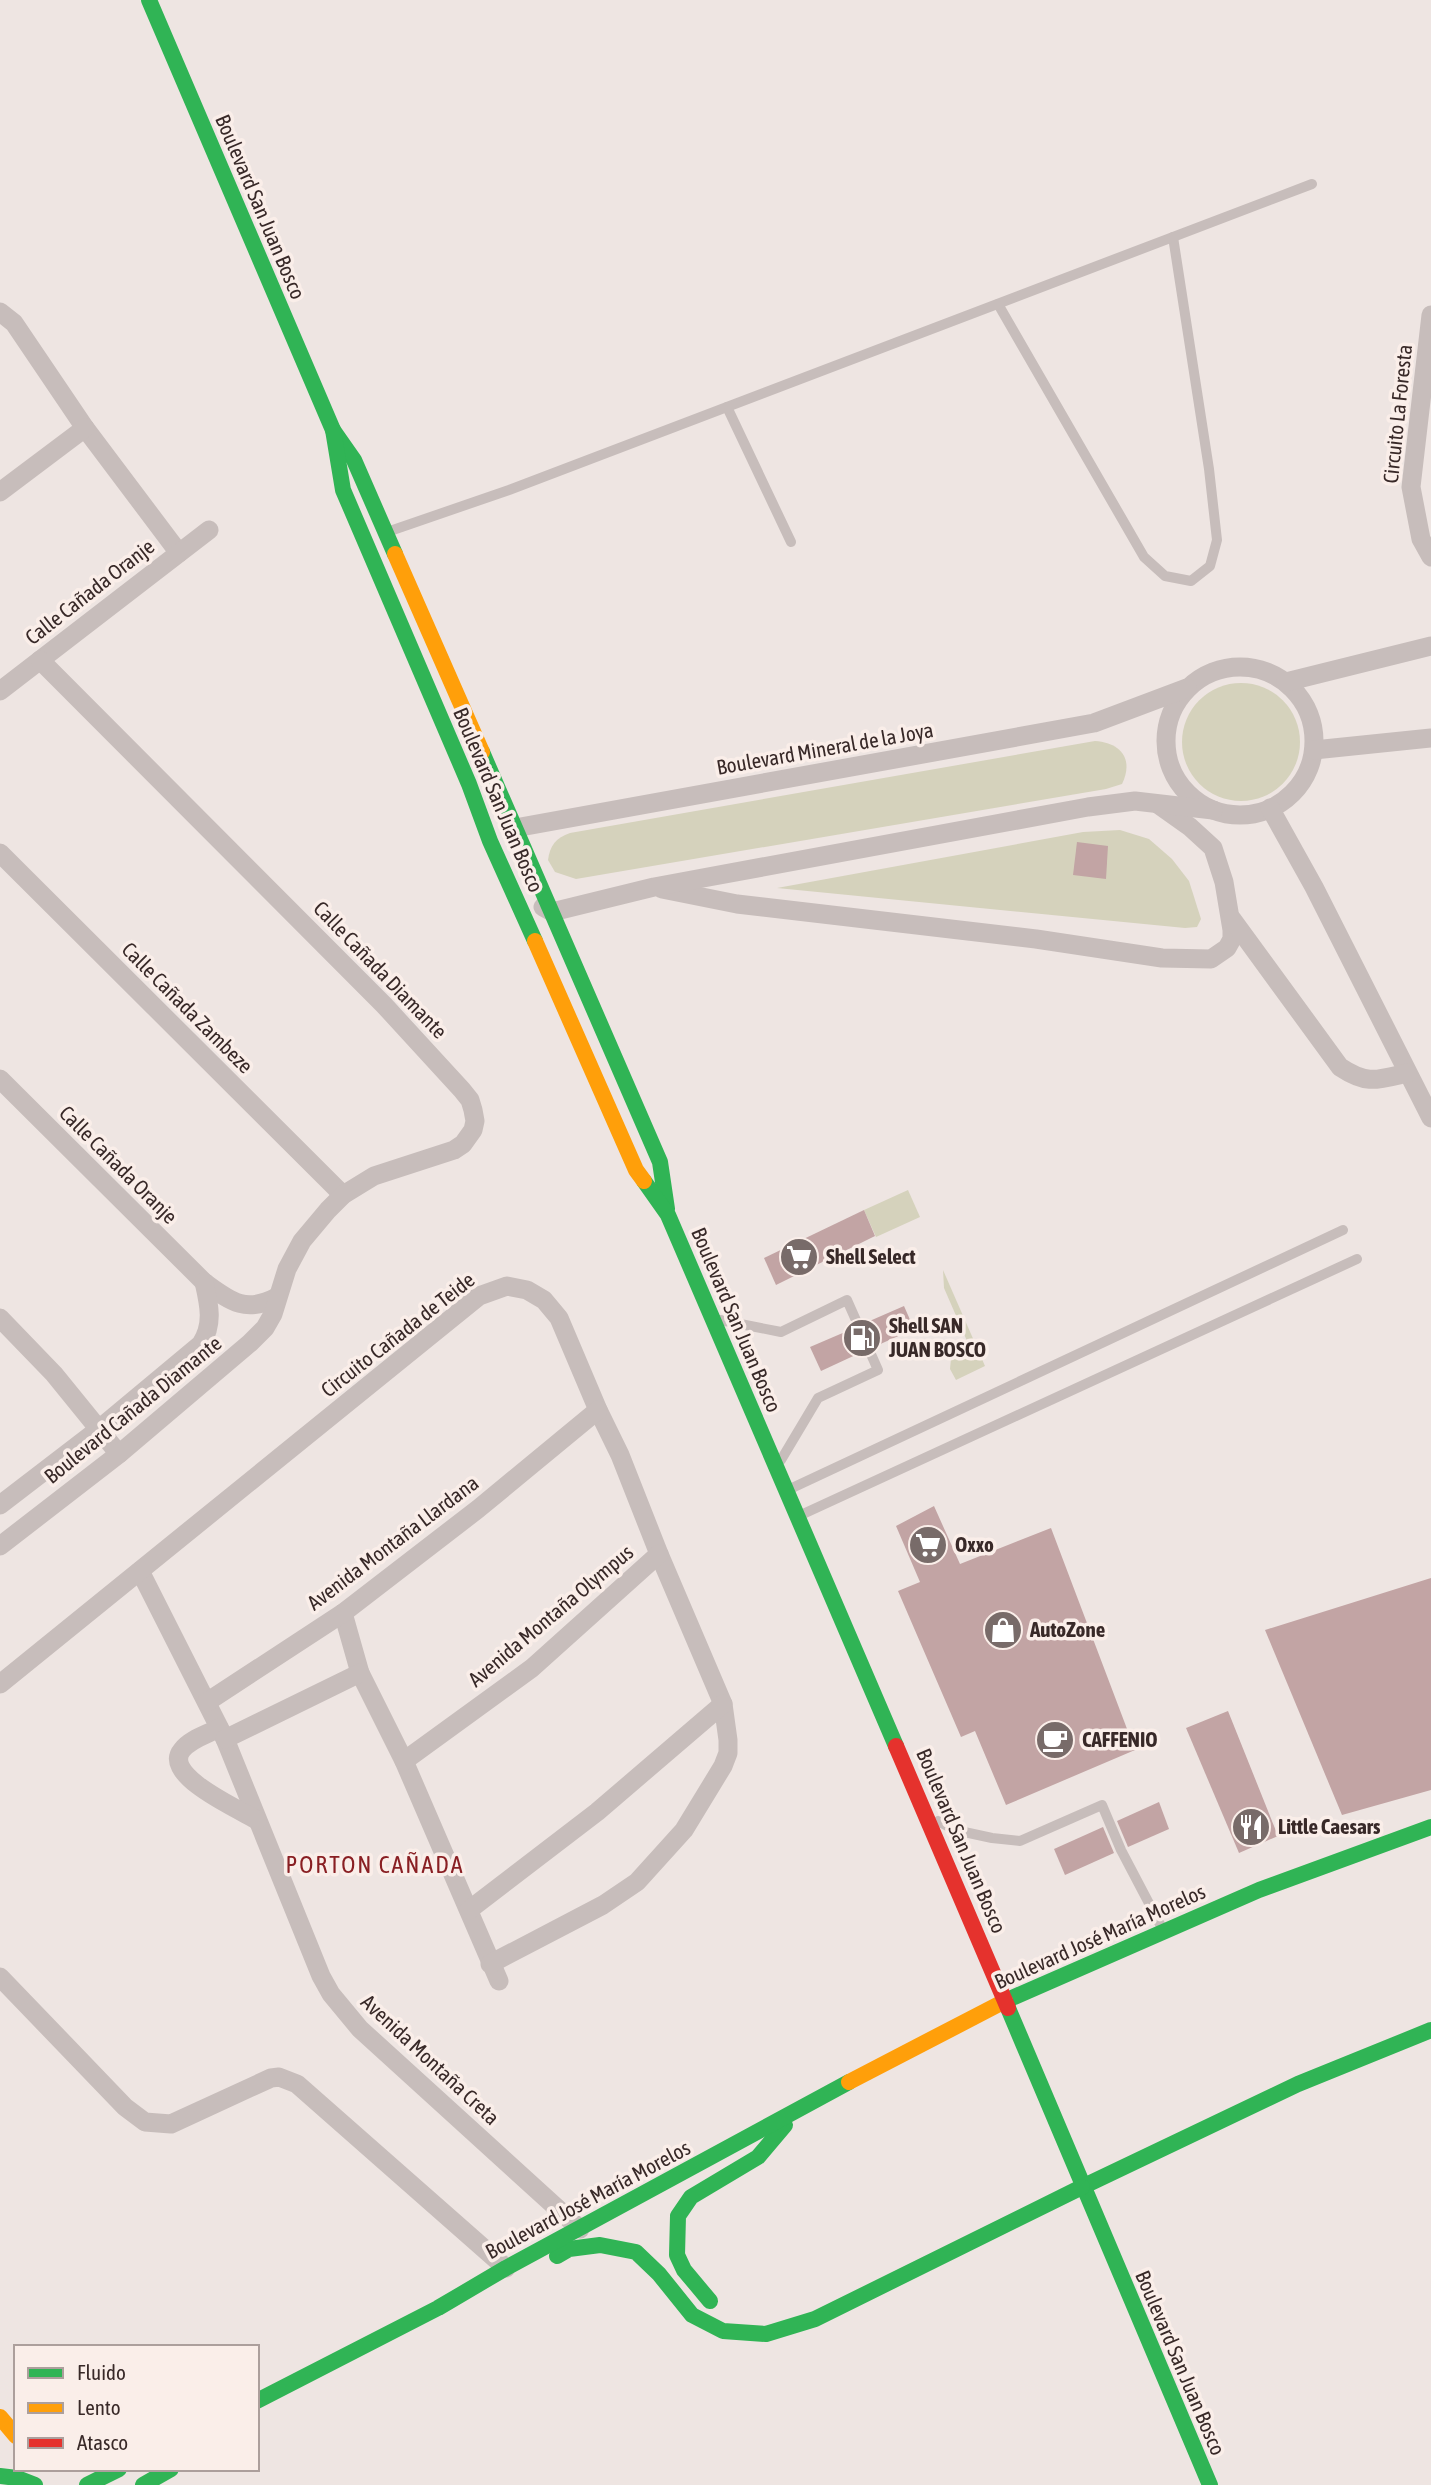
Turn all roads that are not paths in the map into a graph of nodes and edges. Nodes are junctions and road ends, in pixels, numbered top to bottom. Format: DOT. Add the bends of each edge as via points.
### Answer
graph roads {
  1 [pos="149,0"];
  2 [pos="1312,184"];
  3 [pos="1173,237"];
  4 [pos="998,304"];
  5 [pos="0,312"];
  6 [pos="1431,315"];
  7 [pos="1428,375"];
  8 [pos="727,407"];
  9 [pos="85,428"];
  10 [pos="333,430"];
  11 [pos="0,492"];
  12 [pos="209,530"];
  13 [pos="386,532"];
  14 [pos="791,542"];
  15 [pos="179,552"];
  16 [pos="1431,557"];
  17 [pos="1431,646"];
  18 [pos="40,660"];
  19 [pos="1286,682"];
  20 [pos="1187,688"];
  21 [pos="0,691"];
  22 [pos="1431,738"];
  23 [pos="1314,750"];
  24 [pos="1157,804"];
  25 [pos="1270,808"];
  26 [pos="1213,810"];
  27 [pos="515,828"];
  28 [pos="490,841"];
  29 [pos="0,853"];
  30 [pos="517,878"];
  31 [pos="654,887"];
  32 [pos="552,912"];
  33 [pos="526,919"];
  34 [pos="1232,919"];
  35 [pos="1407,1073"];
  36 [pos="0,1079"];
  37 [pos="1431,1118"];
  38 [pos="343,1195"];
  39 [pos="668,1215"];
  40 [pos="1343,1230"];
  41 [pos="1357,1259"];
  42 [pos="204,1282"];
  43 [pos="277,1297"];
  44 [pos="0,1318"];
  45 [pos="713,1319"];
  46 [pos="598,1410"];
  47 [pos="99,1429"];
  48 [pos="119,1454"];
  49 [pos="778,1466"];
  50 [pos="788,1489"];
  51 [pos="0,1505"];
  52 [pos="799,1516"];
  53 [pos="0,1546"];
  54 [pos="659,1555"];
  55 [pos="140,1571"];
  56 [pos="343,1613"];
  57 [pos="360,1673"];
  58 [pos="0,1684"];
  59 [pos="207,1702"];
  60 [pos="723,1704"];
  61 [pos="222,1733"];
  62 [pos="404,1761"];
  63 [pos="927,1816"];
  64 [pos="257,1820"];
  65 [pos="1431,1827"];
  66 [pos="469,1910"];
  67 [pos="1164,1933"];
  68 [pos="0,1977"];
  69 [pos="1005,2001"];
  70 [pos="1431,2030"];
  71 [pos="797,2110"];
  72 [pos="1082,2187"];
  73 [pos="580,2229"];
  74 [pos="506,2268"];
  75 [pos="438,2308"];
  76 [pos="815,2319"];
  77 [pos="322,2370"];
  78 [pos="259,2400"];
  79 [pos="0,2417"];
  80 [pos="259,2418"];
  81 [pos="14,2434"];
  82 [pos="115,2471"];
  83 [pos="167,2471"];
  84 [pos="0,2476"];
  85 [pos="35,2485"];
  86 [pos="87,2485"];
  87 [pos="143,2485"];
  88 [pos="1210,2485"];
  1 -- 10 [label="main road, Boulevard San Juan Bosco"];
  2 -- 3 [label="lane"];
  3 -- 4 [label="lane"];
  3 -- 4 [label="lane" via="1217,540 1210,566 1191,581 1165,576 1144,557"];
  4 -- 8 [label="lane"];
  5 -- 9 [label="street" via="14,323"];
  6 -- 7 [label="street, Circuito La Foresta"];
  7 -- 16 [label="street, Circuito La Foresta" via="1411,487 1421,539"];
  8 -- 13 [label="lane"];
  8 -- 14 [label="lane"];
  9 -- 11 [label="street"];
  9 -- 15 [label="street"];
  10 -- 13 [label="main road, Boulevard San Juan Bosco" via="354,460"];
  10 -- 28 [label="main road, Boulevard San Juan Bosco" via="343,490"];
  12 -- 15 [label="street, Calle Cañada Oranje"];
  13 -- 27 [label="main road, Boulevard San Juan Bosco"];
  15 -- 18 [label="street, Calle Cañada Oranje"];
  17 -- 19 [label="street"];
  18 -- 21 [label="street, Calle Cañada Oranje"];
  18 -- 38 [label="street, Calle Cañada Diamante" via="281,900 470,1100 475,1121 463,1144 387,1170"];
  19 -- 20 [label="street" via="1267,671 1225,668"];
  19 -- 23 [label="street" via="1303,701 1313,724"];
  20 -- 26 [label="street" via="1174,704 1165,745 1179,784"];
  20 -- 27 [label="street, Boulevard Mineral de la Joya" via="1094,723"];
  22 -- 23 [label="street"];
  23 -- 25 [label="street" via="1307,774 1292,794"];
  24 -- 26 [label="street"];
  24 -- 31 [label="street" via="1135,801 1088,807"];
  24 -- 34 [label="street" via="1213,848"];
  25 -- 26 [label="street" via="1231,816"];
  25 -- 35 [label="street"];
  27 -- 30 [label="street"];
  27 -- 32 [label="main road, Boulevard San Juan Bosco"];
  28 -- 30 [label="street"];
  28 -- 33 [label="main road, Boulevard San Juan Bosco"];
  29 -- 38 [label="street, Calle Cañada Zambeze"];
  30 -- 32 [label="street" via="532,901"];
  30 -- 33 [label="street"];
  31 -- 32 [label="street"];
  31 -- 34 [label="street" via="737,904 1172,959 1219,955 1232,939"];
  32 -- 39 [label="main road, Boulevard San Juan Bosco" via="660,1162"];
  33 -- 39 [label="main road, Boulevard San Juan Bosco" via="636,1170"];
  34 -- 35 [label="street" via="1340,1067 1356,1078 1374,1081"];
  35 -- 37 [label="street"];
  36 -- 42 [label="street, Calle Cañada Oranje"];
  38 -- 43 [label="street, Calle Cañada Diamante" via="302,1241"];
  39 -- 45 [label="main road, Boulevard San Juan Bosco"];
  40 -- 50 [label="lane"];
  41 -- 52 [label="lane"];
  42 -- 43 [label="street, Calle Cañada Oranje" via="239,1305 264,1304"];
  42 -- 47 [label="street, Boulevard Cañada Diamante" via="209,1318 201,1344"];
  43 -- 48 [label="street, Boulevard Cañada Diamante" via="265,1328 250,1343"];
  44 -- 47 [label="street"];
  45 -- 49 [label="main road, Boulevard San Juan Bosco"];
  45 -- 49 [label="lane" via="781,1332 847,1300 878,1370 818,1398"];
  46 -- 54 [label="street, Circuito Cañada de Teide"];
  46 -- 55 [label="street, Circuito Cañada de Teide" via="559,1318 544,1300 527,1290 507,1286 494,1290 479,1296"];
  46 -- 56 [label="street, Avenida Montaña Llardana"];
  47 -- 48 [label="street"];
  47 -- 51 [label="street, Boulevard Cañada Diamante"];
  48 -- 53 [label="street, Boulevard Cañada Diamante"];
  49 -- 50 [label="main road, Boulevard San Juan Bosco"];
  50 -- 52 [label="main road, Boulevard San Juan Bosco"];
  52 -- 63 [label="main road, Boulevard San Juan Bosco"];
  54 -- 60 [label="street, Circuito Cañada de Teide"];
  54 -- 62 [label="street, Avenida Montaña Olympus" via="531,1668"];
  55 -- 58 [label="street, Circuito Cañada de Teide"];
  55 -- 59 [label="street"];
  56 -- 57 [label="street, Circuito Cañada de Teide"];
  56 -- 59 [label="street, Avenida Montaña Llardana"];
  57 -- 61 [label="street"];
  57 -- 62 [label="street, Circuito Cañada de Teide"];
  59 -- 61 [label="street, Avenida Montaña Creta"];
  60 -- 66 [label="street" via="597,1812"];
  60 -- 66 [label="street, Circuito Cañada de Teide" via="728,1753 714,1783 684,1830 627,1891 494,1973"];
  61 -- 64 [label="street, Avenida Montaña Creta"];
  61 -- 64 [label="street" via="183,1748 179,1768 204,1789"];
  62 -- 66 [label="street, Circuito Cañada de Teide"];
  63 -- 67 [label="lane" via="956,1830 1020,1841 1102,1805"];
  63 -- 69 [label="main road, Boulevard San Juan Bosco"];
  64 -- 73 [label="street, Avenida Montaña Creta" via="321,1976 342,2010"];
  65 -- 67 [label="main road, Boulevard José María Morelos" via="1259,1890"];
  67 -- 69 [label="main road, Boulevard José María Morelos"];
  68 -- 74 [label="street" via="125,2107 145,2122 171,2124 271,2078 297,2084"];
  69 -- 71 [label="main road, Boulevard José María Morelos"];
  69 -- 72 [label="main road, Boulevard San Juan Bosco"];
  70 -- 72 [label="main road, Boulevard José María Morelos" via="1264,2098"];
  71 -- 73 [label="main road, Boulevard José María Morelos"];
  71 -- 76 [label="main road, Boulevard José María Morelos" via="758,2157 691,2197 678,2216 677,2255 718,2311 735,2319 765,2325"];
  72 -- 76 [label="main road, Boulevard José María Morelos"];
  72 -- 88 [label="main road, Boulevard San Juan Bosco"];
  73 -- 74 [label="main road, Boulevard José María Morelos"];
  74 -- 75 [label="main road, Boulevard José María Morelos"];
  75 -- 76 [label="main road, Boulevard José María Morelos" via="489,2291 569,2249 600,2245 636,2252 692,2315 723,2331 766,2334"];
  75 -- 77 [label="main road, Boulevard José María Morelos"];
  77 -- 78 [label="main road, Boulevard José María Morelos"];
  77 -- 80 [label="main road" via="295,2395"];
  79 -- 81 [label="main road"];
  82 -- 86 [label="main road"];
  83 -- 87 [label="main road"];
  84 -- 85 [label="main road"];
}
